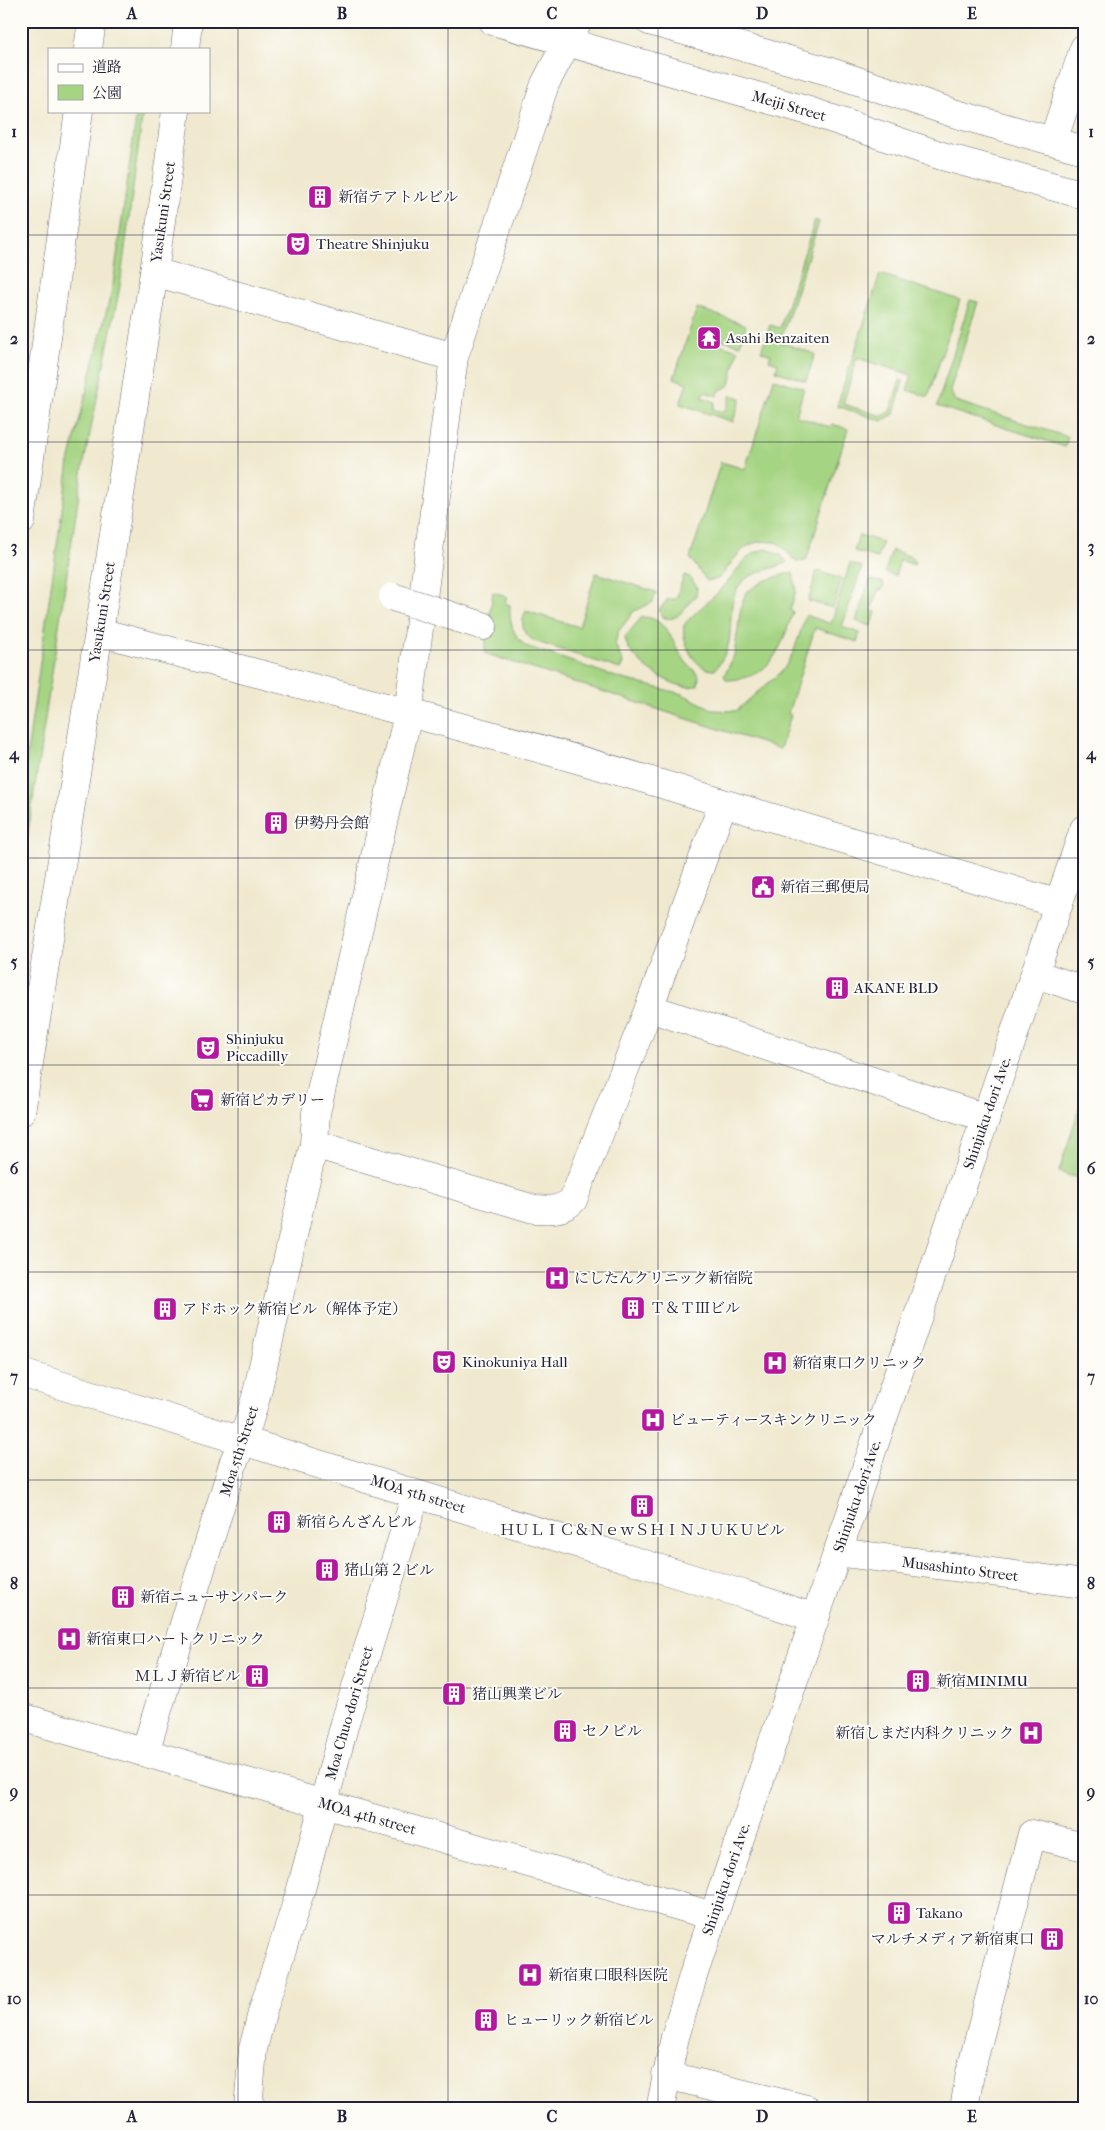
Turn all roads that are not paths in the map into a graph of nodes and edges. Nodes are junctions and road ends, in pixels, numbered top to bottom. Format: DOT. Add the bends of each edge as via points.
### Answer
graph roads {
  1 [pos="92,21"];
  2 [pos="188,21"];
  3 [pos="493,21"];
  4 [pos="648,21"];
  5 [pos="573,32"];
  6 [pos="88,48"];
  7 [pos="185,48"];
  8 [pos="1084,48"];
  9 [pos="79,112"];
  10 [pos="176,112"];
  11 [pos="1053,141"];
  12 [pos="1084,150"];
  13 [pos="1084,195"];
  14 [pos="154,272"];
  15 [pos="454,357"];
  16 [pos="21,521"];
  17 [pos="393,597"];
  18 [pos="483,626"];
  19 [pos="99,632"];
  20 [pos="408,714"];
  21 [pos="723,803"];
  22 [pos="1084,829"];
  23 [pos="1059,904"];
  24 [pos="1035,974"];
  25 [pos="1084,990"];
  26 [pos="649,1008"];
  27 [pos="21,1112"];
  28 [pos="986,1118"];
  29 [pos="314,1144"];
  30 [pos="21,1373"];
  31 [pos="243,1441"];
  32 [pos="416,1494"];
  33 [pos="837,1552"];
  34 [pos="1084,1584"];
  35 [pos="815,1618"];
  36 [pos="21,1717"];
  37 [pos="145,1752"];
  38 [pos="324,1804"];
  39 [pos="1084,1847"];
  40 [pos="713,1916"];
  41 [pos="666,2074"];
  42 [pos="248,2109"];
  43 [pos="660,2109"];
  44 [pos="807,2109"];
  45 [pos="964,2109"];
  1 -- 6 [label="street"];
  2 -- 7 [label="street"];
  3 -- 5 [label="street, Meiji Street"];
  4 -- 11 [label="street" via="828,71 954,113"];
  5 -- 13 [label="street, Meiji Street" via="942,156"];
  5 -- 15 [label="street, Moa 5th Street" via="545,84"];
  8 -- 11 [label="street"];
  9 -- 16 [label="street"];
  10 -- 14 [label="street, Yasukuni Street"];
  11 -- 12 [label="street"];
  14 -- 15 [label="street"];
  14 -- 19 [label="street, Yasukuni Street"];
  15 -- 20 [label="street, Moa 5th Street"];
  17 -- 18 [label="street, bridge"];
  19 -- 20 [label="street"];
  19 -- 27 [label="street, Yasukuni Street"];
  20 -- 21 [label="street"];
  20 -- 29 [label="street, Moa 5th Street" via="316,1113"];
  21 -- 23 [label="street"];
  21 -- 26 [label="street"];
  22 -- 23 [label="street, Shinjuku-dori Ave."];
  23 -- 24 [label="street, Shinjuku-dori Ave."];
  24 -- 25 [label="street"];
  24 -- 28 [label="street, Shinjuku-dori Ave."];
  26 -- 28 [label="street"];
  26 -- 29 [label="street" via="573,1200 567,1206 552,1210 534,1209"];
  28 -- 33 [label="street, Shinjuku-dori Ave."];
  29 -- 31 [label="street, Moa 5th Street"];
  30 -- 31 [label="street, MOA 5th street"];
  31 -- 32 [label="street, MOA 5th street"];
  31 -- 37 [label="street, Moa 5th Street" via="234,1461"];
  32 -- 35 [label="street, MOA 5th street"];
  32 -- 38 [label="street, Moa Chuo-dori Street" via="346,1719"];
  33 -- 34 [label="street, Musashinto Street"];
  33 -- 35 [label="street, Shinjuku-dori Ave."];
  35 -- 40 [label="street, Shinjuku-dori Ave."];
  36 -- 37 [label="street, MOA 4th street"];
  37 -- 38 [label="street, MOA 4th street"];
  38 -- 40 [label="street, MOA 4th street"];
  38 -- 42 [label="street, Moa Chuo-dori Street" via="253,2049"];
  39 -- 45 [label="street" via="1032,1834 970,2073"];
  40 -- 41 [label="street, Shinjuku-dori Ave."];
  41 -- 43 [label="street, Shinjuku-dori Ave."];
  41 -- 44 [label="street"];
}
